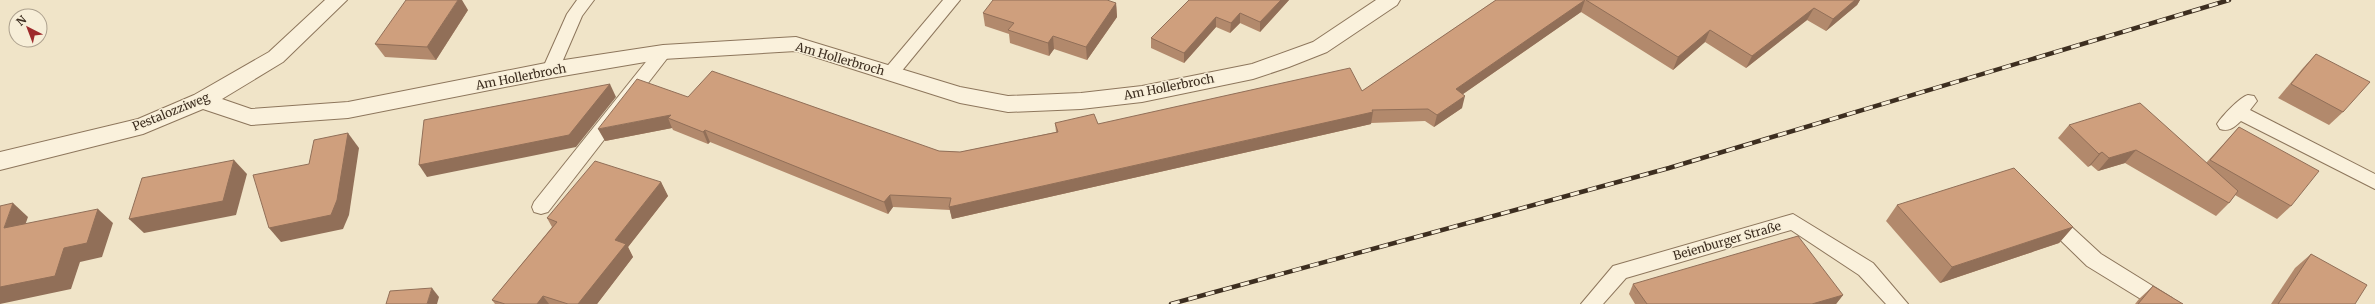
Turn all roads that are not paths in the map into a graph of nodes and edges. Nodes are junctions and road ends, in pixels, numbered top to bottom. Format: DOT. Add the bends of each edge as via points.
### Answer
graph roads {
  1 [pos="337,0"];
  2 [pos="586,0"];
  3 [pos="952,0"];
  4 [pos="1390,0"];
  5 [pos="663,52"];
  6 [pos="551,70"];
  7 [pos="890,74"];
  8 [pos="202,101"];
  9 [pos="2226,124"];
  10 [pos="0,161"];
  11 [pos="2375,182"];
  12 [pos="541,207"];
  13 [pos="2056,224"];
  14 [pos="1591,304"];
  15 [pos="1898,304"];
  16 [pos="2165,304"];
  1 -- 8 [label="street, Pestalozziweg" via="276,57"];
  2 -- 6 [label="lane" via="575,14"];
  3 -- 7 [label="lane"];
  4 -- 7 [label="street, Am Hollerbroch" via="1320,47 1282,62 1253,71 1142,94 1081,101 1008,104 960,95"];
  5 -- 6 [label="street, Am Hollerbroch"];
  5 -- 7 [label="street, Am Hollerbroch" via="796,44"];
  5 -- 12 [label="lane"];
  6 -- 8 [label="street, Am Hollerbroch" via="348,110 251,117"];
  8 -- 10 [label="street, Pestalozziweg" via="143,126"];
  9 -- 11 [label="lane" via="2243,106"];
  13 -- 16 [label="lane" via="2094,260"];
  14 -- 15 [label="lane, Beienburger Straße" via="1620,272 1793,222 1866,268"];
}
